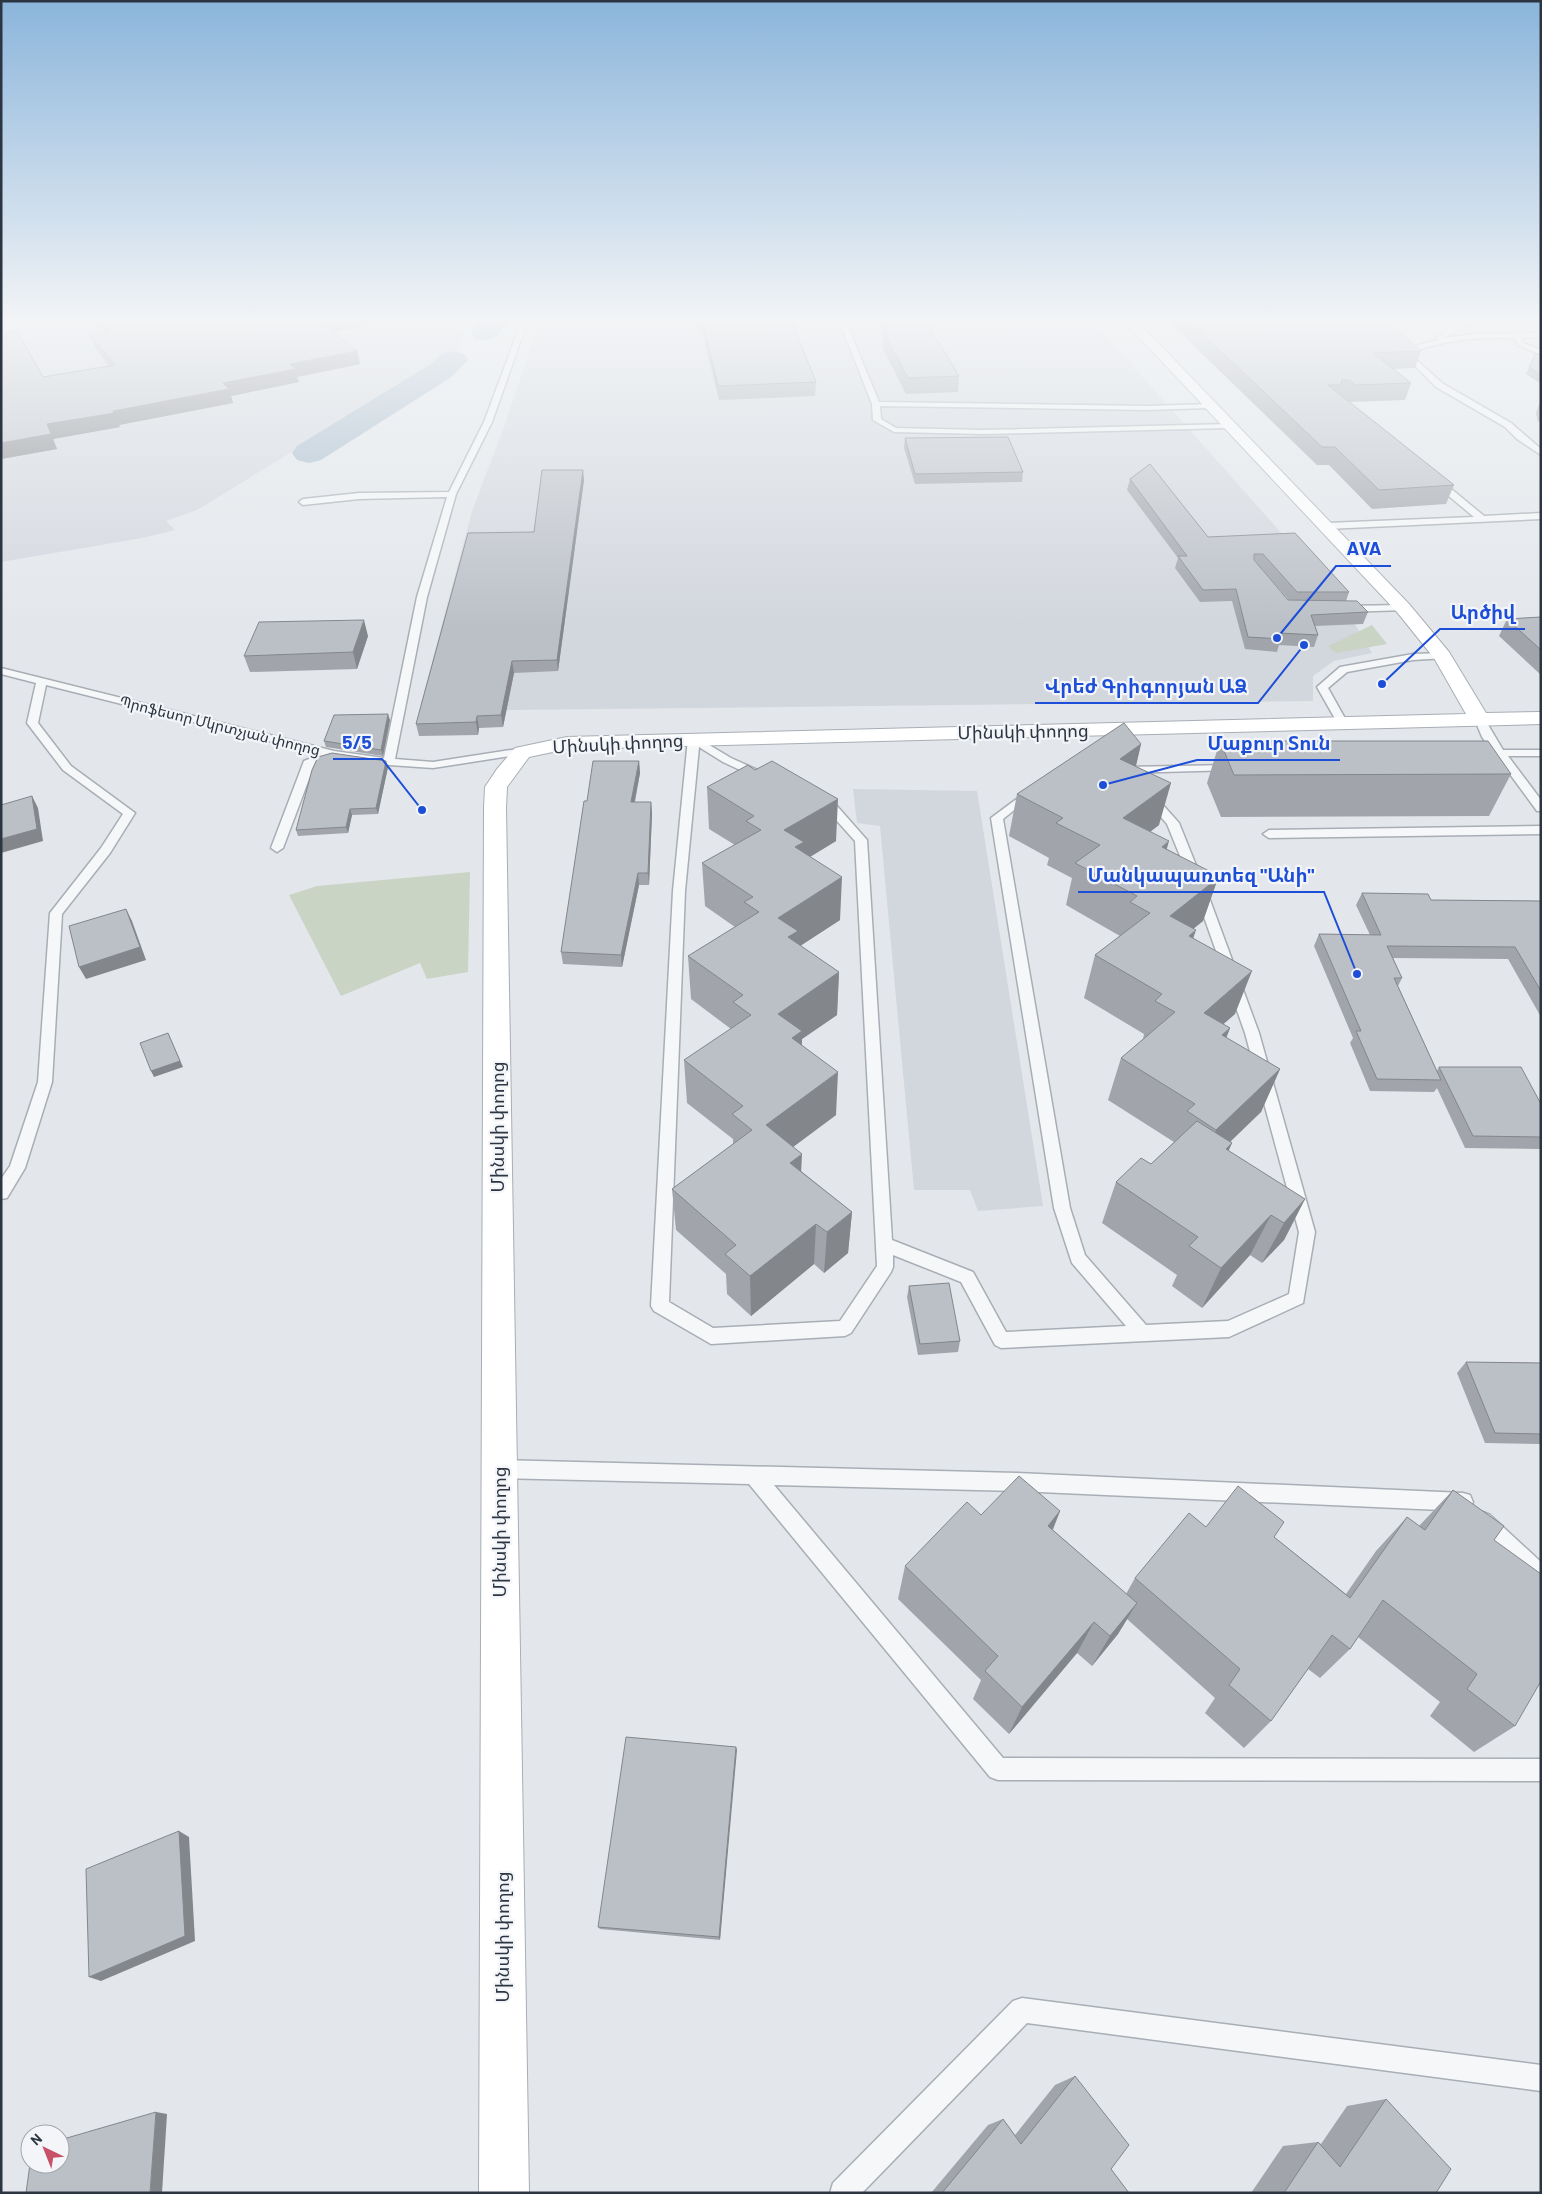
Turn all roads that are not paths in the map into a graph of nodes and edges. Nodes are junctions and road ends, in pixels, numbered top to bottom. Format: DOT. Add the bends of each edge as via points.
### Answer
graph roads {
  1 [pos="488,422"];
  2 [pos="881,422"];
  3 [pos="1226,422"];
  4 [pos="1503,422"];
  5 [pos="1230,426"];
  6 [pos="1541,452"];
  7 [pos="1430,476"];
  8 [pos="452,494"];
  9 [pos="302,502"];
  10 [pos="1541,516"];
  11 [pos="1482,519"];
  12 [pos="1327,526"];
  13 [pos="1403,608"];
  14 [pos="1330,609"];
  15 [pos="1442,656"];
  16 [pos="1,671"];
  17 [pos="42,680"];
  18 [pos="1541,718"];
  19 [pos="1480,720"];
  20 [pos="1342,722"];
  21 [pos="694,739"];
  22 [pos="530,750"];
  23 [pos="1113,750"];
  24 [pos="1500,753"];
  25 [pos="1541,753"];
  26 [pos="334,754"];
  27 [pos="390,762"];
  28 [pos="1468,763"];
  29 [pos="1507,763"];
  30 [pos="1243,767"];
  31 [pos="1042,782"];
  32 [pos="1541,808"];
  33 [pos="1541,830"];
  34 [pos="1269,834"];
  35 [pos="277,848"];
  36 [pos="1,1193"];
  37 [pos="884,1244"];
  38 [pos="1142,1333"];
  39 [pos="498,1469"];
  40 [pos="754,1476"];
  41 [pos="1541,1576"];
  42 [pos="1541,1770"];
  43 [pos="1541,2078"];
  44 [pos="504,2193"];
  45 [pos="843,2193"];
  1 -- 8 [label="lane"];
  2 -- 5 [label="lane" via="894,430 1021,431"];
  3 -- 5 [label="main road"];
  4 -- 6 [label="lane"];
  5 -- 12 [label="main road"];
  7 -- 11 [label="lane"];
  8 -- 9 [label="lane" via="359,496"];
  8 -- 27 [label="lane" via="422,598"];
  10 -- 11 [label="lane"];
  11 -- 12 [label="lane"];
  12 -- 13 [label="main road"];
  13 -- 14 [label="lane"];
  13 -- 15 [label="main road"];
  15 -- 19 [label="main road"];
  15 -- 20 [label="lane" via="1413,657 1344,670 1322,687"];
  16 -- 17 [label="lane, Պրոֆեսոր Մկրտչյան փողոց"];
  17 -- 26 [label="lane, Պրոֆեսոր Մկրտչյան փողոց"];
  17 -- 36 [label="lane" via="32,723 67,768 129,813 106,850 56,913 44,1082 17,1168"];
  18 -- 19 [label="main road, Մինսկի փողոց"];
  19 -- 20 [label="main road, Մինսկի փողոց"];
  19 -- 24 [label="lane"];
  20 -- 23 [label="main road, Մինսկի փողոց"];
  21 -- 22 [label="main road, Մինսկի փողոց" via="567,743"];
  21 -- 23 [label="main road, Մինսկի փողոց"];
  21 -- 37 [label="lane" via="727,760 834,809 861,840"];
  21 -- 37 [label="lane" via="679,891 660,1306 711,1336 844,1328 885,1267"];
  22 -- 27 [label="lane, Պրոֆեսոր Մկրտչյան փողոց" via="433,765"];
  22 -- 39 [label="main road, Մինսկի փողոց" via="517,757 496,787"];
  23 -- 30 [label="lane"];
  23 -- 38 [label="lane" via="1172,823 1204,900 1252,1033 1307,1232 1297,1298 1229,1329"];
  24 -- 25 [label="lane"];
  24 -- 29 [label="lane"];
  26 -- 27 [label="lane, Պրոֆեսոր Մկրտչյան փողոց"];
  26 -- 35 [label="lane" via="310,761"];
  28 -- 29 [label="lane"];
  29 -- 32 [label="lane"];
  31 -- 38 [label="lane" via="997,818 1062,1208 1078,1258"];
  33 -- 34 [label="lane"];
  37 -- 38 [label="lane" via="967,1277 1001,1340"];
  39 -- 40 [label="lane"];
  39 -- 44 [label="main road, Մինսկի փողոց"];
  40 -- 41 [label="lane" via="1017,1482 1462,1501"];
  40 -- 42 [label="lane" via="998,1768"];
  43 -- 45 [label="lane" via="1022,2010"];
}
